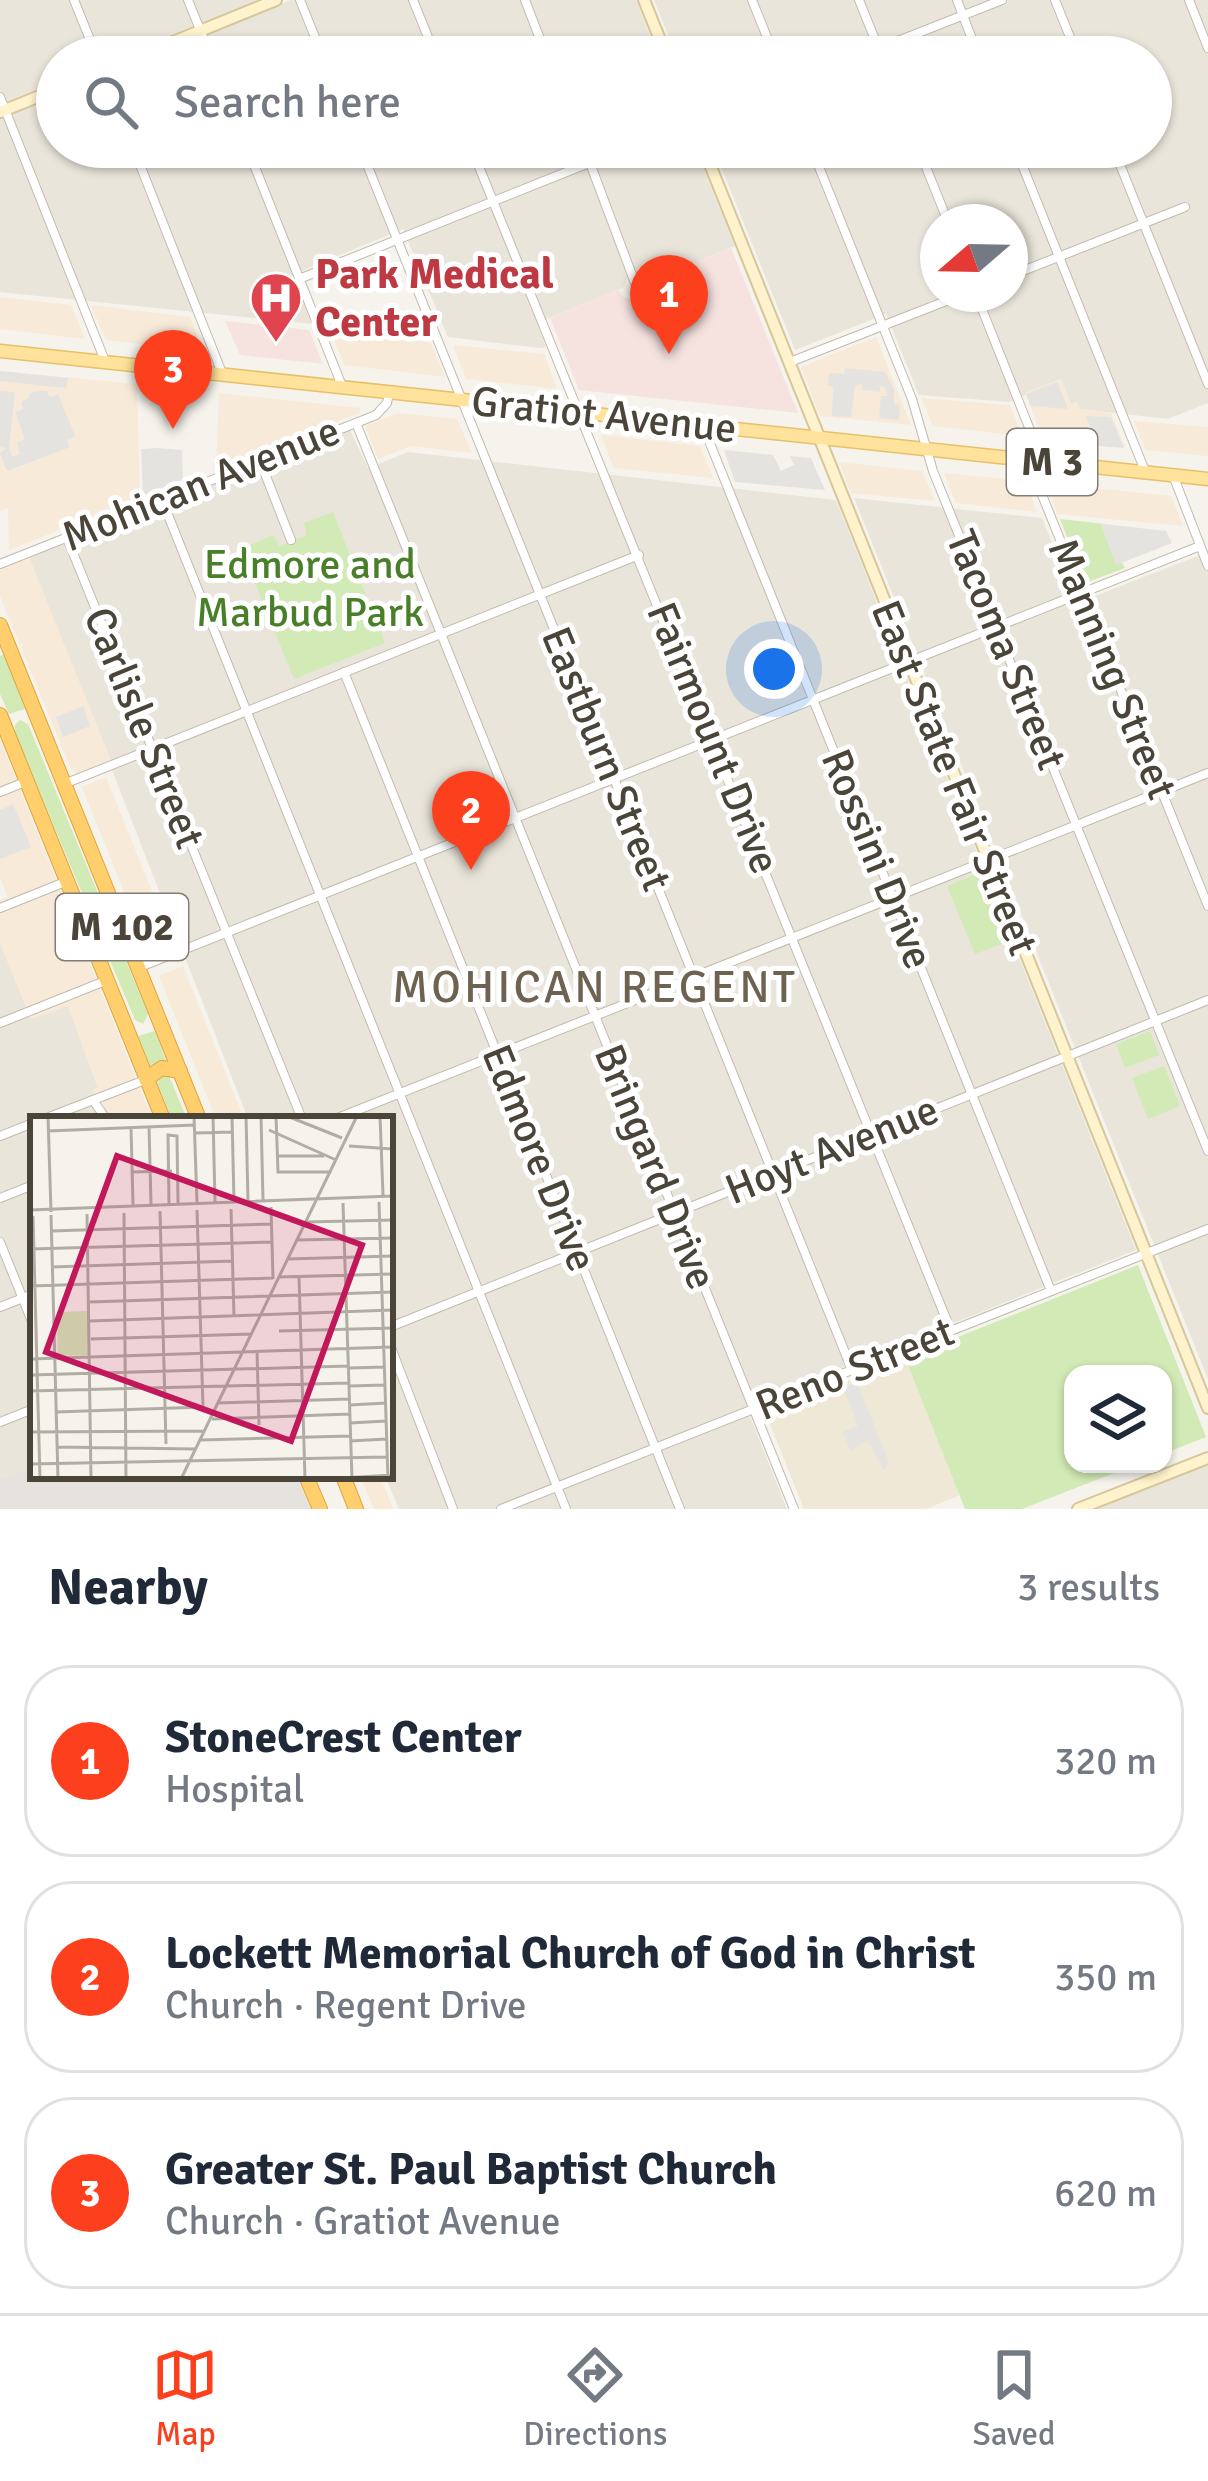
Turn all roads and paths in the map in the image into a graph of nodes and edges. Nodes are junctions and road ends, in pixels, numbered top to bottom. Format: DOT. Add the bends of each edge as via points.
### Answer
graph roads {
  1 [pos="74,0"];
  2 [pos="188,0"];
  3 [pos="276,0"];
  4 [pos="300,0"];
  5 [pos="413,0"];
  6 [pos="525,0"];
  7 [pos="644,0"];
  8 [pos="752,0"];
  9 [pos="859,0"];
  10 [pos="957,0"];
  11 [pos="1002,0"];
  12 [pos="1055,0"];
  13 [pos="1189,0"];
  14 [pos="963,15"];
  15 [pos="200,31"];
  16 [pos="89,36"];
  17 [pos="188,36"];
  18 [pos="202,36"];
  19 [pos="315,36"];
  20 [pos="428,36"];
  21 [pos="540,36"];
  22 [pos="659,36"];
  23 [pos="767,36"];
  24 [pos="873,36"];
  25 [pos="917,36"];
  26 [pos="972,36"];
  27 [pos="1070,36"];
  28 [pos="1208,48"];
  29 [pos="36,95"];
  30 [pos="2,106"];
  31 [pos="141,168"];
  32 [pos="255,168"];
  33 [pos="369,168"];
  34 [pos="480,168"];
  35 [pos="577,168"];
  36 [pos="592,168"];
  37 [pos="711,168"];
  38 [pos="819,168"];
  39 [pos="926,168"];
  40 [pos="1024,168"];
  41 [pos="1122,168"];
  42 [pos="493,201"];
  43 [pos="941,204"];
  44 [pos="1185,207"];
  45 [pos="1144,223"];
  46 [pos="398,240"];
  47 [pos="1059,256"];
  48 [pos="1028,269"];
  49 [pos="299,279"];
  50 [pos="635,283"];
  51 [pos="920,311"];
  52 [pos="983,312"];
  53 [pos="882,326"];
  54 [pos="0,351"];
  55 [pos="105,361"];
  56 [pos="790,362"];
  57 [pos="223,374"];
  58 [pos="1208,384"];
  59 [pos="342,388"];
  60 [pos="389,392"];
  61 [pos="463,400"];
  62 [pos="580,412"];
  63 [pos="356,423"];
  64 [pos="704,426"];
  65 [pos="819,438"];
  66 [pos="928,449"];
  67 [pos="260,461"];
  68 [pos="1035,461"];
  69 [pos="1146,472"];
  70 [pos="1173,475"];
  71 [pos="1208,479"];
  72 [pos="162,500"];
  73 [pos="68,538"];
  74 [pos="291,540"];
  75 [pos="1200,546"];
  76 [pos="639,555"];
  77 [pos="0,564"];
  78 [pos="1208,566"];
  79 [pos="1081,592"];
  80 [pos="540,595"];
  81 [pos="0,626"];
  82 [pos="996,626"];
  83 [pos="440,634"];
  84 [pos="3,645"];
  85 [pos="907,662"];
  86 [pos="344,672"];
  87 [pos="812,700"];
  88 [pos="247,711"];
  89 [pos="38,719"];
  90 [pos="2,720"];
  91 [pos="713,741"];
  92 [pos="152,749"];
  93 [pos="1208,773"];
  94 [pos="614,781"];
  95 [pos="27,782"];
  96 [pos="64,784"];
  97 [pos="1161,790"];
  98 [pos="0,792"];
  99 [pos="514,820"];
  100 [pos="1076,824"];
  101 [pos="418,859"];
  102 [pos="987,860"];
  103 [pos="67,881"];
  104 [pos="320,896"];
  105 [pos="893,897"];
  106 [pos="1208,906"];
  107 [pos="0,908"];
  108 [pos="227,935"];
  109 [pos="793,937"];
  110 [pos="138,968"];
  111 [pos="693,976"];
  112 [pos="107,980"];
  113 [pos="1208,1000"];
  114 [pos="594,1016"];
  115 [pos="158,1018"];
  116 [pos="1156,1021"];
  117 [pos="0,1023"];
  118 [pos="125,1026"];
  119 [pos="497,1054"];
  120 [pos="1066,1056"];
  121 [pos="180,1071"];
  122 [pos="146,1079"];
  123 [pos="400,1093"];
  124 [pos="972,1094"];
  125 [pos="93,1100"];
  126 [pos="52,1116"];
  127 [pos="104,1116"];
  128 [pos="162,1116"];
  129 [pos="198,1116"];
  130 [pos="301,1116"];
  131 [pos="342,1116"];
  132 [pos="30,1124"];
  133 [pos="872,1134"];
  134 [pos="0,1136"];
  135 [pos="1208,1150"];
  136 [pos="772,1174"];
  137 [pos="30,1186"];
  138 [pos="0,1198"];
  139 [pos="674,1213"];
  140 [pos="1208,1229"];
  141 [pos="0,1242"];
  142 [pos="576,1252"];
  143 [pos="1146,1253"];
  144 [pos="479,1291"];
  145 [pos="1051,1291"];
  146 [pos="28,1296"];
  147 [pos="0,1307"];
  148 [pos="393,1326"];
  149 [pos="951,1331"];
  150 [pos="393,1354"];
  151 [pos="852,1370"];
  152 [pos="1208,1408"];
  153 [pos="30,1409"];
  154 [pos="754,1410"];
  155 [pos="0,1422"];
  156 [pos="655,1448"];
  157 [pos="1208,1457"];
  158 [pos="307,1479"];
  159 [pos="344,1479"];
  160 [pos="557,1487"];
  161 [pos="320,1509"];
  162 [pos="356,1509"];
  163 [pos="453,1509"];
  164 [pos="501,1509"];
  165 [pos="566,1509"];
  166 [pos="680,1509"];
  167 [pos="794,1509"];
  168 [pos="1078,1509"];
  1 -- 16 [label="street"];
  2 -- 15 [label="street"];
  3 -- 15 [label="street"];
  4 -- 19 [label="street"];
  5 -- 20 [label="street"];
  6 -- 21 [label="street"];
  7 -- 22 [label="street"];
  8 -- 23 [label="street"];
  9 -- 24 [label="street"];
  10 -- 14 [label="street"];
  11 -- 14 [label="street"];
  12 -- 27 [label="street"];
  13 -- 28 [label="street"];
  14 -- 25 [label="street"];
  14 -- 26 [label="street"];
  15 -- 17 [label="street"];
  15 -- 18 [label="street"];
  29 -- 30 [label="street"];
  30 -- 55 [label="street"];
  31 -- 57 [label="street"];
  32 -- 49 [label="street"];
  33 -- 46 [label="street, Eastburn Street"];
  34 -- 42 [label="street, Fairmount Drive"];
  35 -- 42 [label="street"];
  36 -- 50 [label="street"];
  37 -- 56 [label="street, East State Fair Street"];
  38 -- 53 [label="street, Tacoma Street"];
  39 -- 43 [label="street"];
  40 -- 47 [label="street"];
  41 -- 45 [label="street"];
  42 -- 46 [label="street"];
  42 -- 62 [label="street, Fairmount Drive"];
  44 -- 45 [label="street"];
  45 -- 47 [label="street"];
  45 -- 58 [label="street"];
  46 -- 49 [label="street"];
  46 -- 61 [label="street, Eastburn Street"];
  47 -- 48 [label="street"];
  47 -- 69 [label="street"];
  49 -- 59 [label="street"];
  51 -- 53 [label="street"];
  52 -- 68 [label="street, Manning Street"];
  53 -- 56 [label="street"];
  53 -- 66 [label="street, Tacoma Street"];
  54 -- 55 [label="main road, Gratiot Avenue / M 3"];
  55 -- 57 [label="main road, Gratiot Avenue / M 3"];
  56 -- 65 [label="street, East State Fair Street"];
  57 -- 59 [label="main road, Gratiot Avenue / M 3"];
  59 -- 60 [label="main road, Gratiot Avenue / M 3"];
  60 -- 61 [label="main road, Gratiot Avenue / M 3"];
  60 -- 63 [label="street, Mohican Avenue" via="382,410"];
  61 -- 62 [label="main road, Gratiot Avenue / M 3"];
  61 -- 80 [label="street, Eastburn Street"];
  62 -- 64 [label="main road, Gratiot Avenue / M 3"];
  62 -- 76 [label="street, Fairmount Drive"];
  63 -- 67 [label="street, Mohican Avenue"];
  63 -- 83 [label="street, Bringard Drive"];
  64 -- 65 [label="main road, Gratiot Avenue / M 3"];
  64 -- 87 [label="street, Rossini Drive"];
  65 -- 66 [label="main road, Gratiot Avenue / M 3"];
  65 -- 85 [label="street, East State Fair Street"];
  66 -- 68 [label="main road, Gratiot Avenue / M 3"];
  66 -- 82 [label="street, Tacoma Street"];
  67 -- 72 [label="street, Mohican Avenue"];
  67 -- 74 [label="street"];
  68 -- 69 [label="main road, Gratiot Avenue / M 3"];
  68 -- 79 [label="street, Manning Street"];
  69 -- 70 [label="main road, Gratiot Avenue / M 3"];
  70 -- 71 [label="main road, Gratiot Avenue / M 3"];
  70 -- 75 [label="street"];
  72 -- 73 [label="street, Mohican Avenue"];
  72 -- 88 [label="street"];
  73 -- 77 [label="street, Mohican Avenue"];
  73 -- 92 [label="street, Carlisle Street"];
  75 -- 78 [label="street"];
  75 -- 79 [label="street"];
  76 -- 80 [label="street"];
  76 -- 91 [label="street, Fairmount Drive"];
  79 -- 82 [label="street"];
  79 -- 97 [label="street, Manning Street"];
  80 -- 83 [label="street"];
  80 -- 94 [label="street, Eastburn Street"];
  81 -- 84 [label="highway, M 102"];
  82 -- 85 [label="street"];
  82 -- 100 [label="street, Tacoma Street"];
  83 -- 86 [label="street"];
  83 -- 99 [label="street, Bringard Drive"];
  84 -- 89 [label="highway, M 102"];
  85 -- 87 [label="street"];
  85 -- 102 [label="street, East State Fair Street"];
  86 -- 88 [label="street"];
  86 -- 101 [label="street, Edmore Drive"];
  87 -- 91 [label="street"];
  87 -- 105 [label="street, Rossini Drive"];
  88 -- 92 [label="street"];
  88 -- 104 [label="street"];
  89 -- 90 [label="highway"];
  89 -- 96 [label="highway, M 102"];
  90 -- 95 [label="highway, M 102"];
  91 -- 94 [label="street"];
  91 -- 109 [label="street, Fairmount Drive"];
  92 -- 96 [label="street"];
  92 -- 108 [label="street, Carlisle Street"];
  93 -- 97 [label="street"];
  94 -- 99 [label="street"];
  94 -- 111 [label="street, Eastburn Street"];
  95 -- 98 [label="street"];
  95 -- 103 [label="highway, M 102"];
  96 -- 110 [label="highway, M 102"];
  97 -- 100 [label="street"];
  97 -- 106 [label="street, Manning Street"];
  99 -- 101 [label="street"];
  99 -- 114 [label="street, Bringard Drive"];
  100 -- 102 [label="street"];
  100 -- 116 [label="street, Tacoma Street"];
  101 -- 104 [label="street"];
  101 -- 119 [label="street, Edmore Drive"];
  102 -- 105 [label="street"];
  102 -- 120 [label="street, East State Fair Street"];
  103 -- 107 [label="street"];
  103 -- 112 [label="highway, M 102"];
  104 -- 108 [label="street"];
  104 -- 123 [label="street"];
  105 -- 109 [label="street"];
  105 -- 124 [label="street, Rossini Drive"];
  108 -- 110 [label="street"];
  108 -- 130 [label="street, Carlisle Street"];
  109 -- 111 [label="street"];
  109 -- 133 [label="street, Fairmount Drive"];
  110 -- 115 [label="highway, M 102"];
  111 -- 114 [label="street"];
  111 -- 136 [label="street, Eastburn Street"];
  112 -- 117 [label="street"];
  112 -- 118 [label="highway, M 102"];
  113 -- 116 [label="street, Hoyt Avenue"];
  114 -- 119 [label="street"];
  114 -- 139 [label="street, Bringard Drive"];
  115 -- 118 [label="highway" via="144,1029"];
  115 -- 121 [label="highway, M 102"];
  116 -- 120 [label="street, Hoyt Avenue"];
  116 -- 135 [label="street, Tacoma Street"];
  118 -- 122 [label="highway, M 102"];
  119 -- 123 [label="street"];
  119 -- 142 [label="street, Edmore Drive"];
  120 -- 124 [label="street, Hoyt Avenue"];
  120 -- 143 [label="street, East State Fair Street"];
  121 -- 122 [label="highway" via="162,1068"];
  121 -- 129 [label="highway, M 102"];
  122 -- 125 [label="street"];
  122 -- 128 [label="highway, M 102"];
  123 -- 131 [label="street"];
  123 -- 144 [label="street"];
  124 -- 133 [label="street, Hoyt Avenue"];
  124 -- 145 [label="street, Rossini Drive"];
  125 -- 126 [label="street"];
  125 -- 127 [label="street"];
  132 -- 134 [label="street"];
  133 -- 136 [label="street, Hoyt Avenue"];
  133 -- 149 [label="street, Fairmount Drive"];
  136 -- 139 [label="street, Hoyt Avenue"];
  136 -- 151 [label="street, Eastburn Street"];
  137 -- 138 [label="street"];
  139 -- 142 [label="street, Hoyt Avenue"];
  139 -- 154 [label="street, Bringard Drive"];
  140 -- 143 [label="street, Reno Street"];
  141 -- 146 [label="street"];
  142 -- 144 [label="street, Hoyt Avenue"];
  142 -- 156 [label="street, Edmore Drive"];
  143 -- 145 [label="street, Reno Street"];
  143 -- 152 [label="street, East State Fair Street"];
  144 -- 148 [label="street, Hoyt Avenue"];
  144 -- 160 [label="street"];
  145 -- 149 [label="street, Reno Street"];
  146 -- 147 [label="street"];
  149 -- 151 [label="street, Reno Street"];
  150 -- 163 [label="street"];
  151 -- 154 [label="street, Reno Street"];
  153 -- 155 [label="street"];
  154 -- 156 [label="street, Reno Street"];
  154 -- 167 [label="street, Bringard Drive"];
  156 -- 160 [label="street, Reno Street"];
  156 -- 166 [label="street, Edmore Drive"];
  157 -- 168 [label="street"];
  158 -- 161 [label="highway"];
  159 -- 162 [label="highway"];
  160 -- 164 [label="street, Reno Street"];
  160 -- 165 [label="street"];
}
